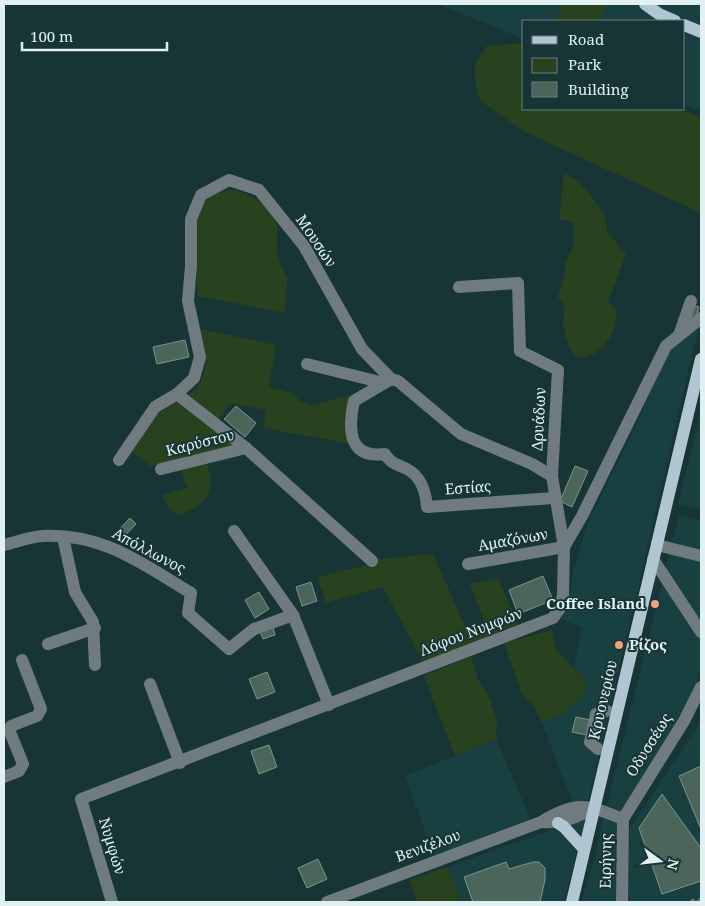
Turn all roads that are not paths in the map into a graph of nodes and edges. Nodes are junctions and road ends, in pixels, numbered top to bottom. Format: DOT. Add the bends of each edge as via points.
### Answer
graph roads {
  1 [pos="645,4"];
  2 [pos="673,20"];
  3 [pos="685,25"];
  4 [pos="701,32"];
  5 [pos="459,287"];
  6 [pos="691,301"];
  7 [pos="701,318"];
  8 [pos="679,335"];
  9 [pos="701,359"];
  10 [pos="308,364"];
  11 [pos="388,381"];
  12 [pos="177,394"];
  13 [pos="246,448"];
  14 [pos="119,460"];
  15 [pos="161,470"];
  16 [pos="552,476"];
  17 [pos="554,498"];
  18 [pos="234,532"];
  19 [pos="63,537"];
  20 [pos="657,544"];
  21 [pos="4,545"];
  22 [pos="564,547"];
  23 [pos="701,556"];
  24 [pos="654,558"];
  25 [pos="372,561"];
  26 [pos="468,564"];
  27 [pos="293,615"];
  28 [pos="95,628"];
  29 [pos="701,632"];
  30 [pos="48,644"];
  31 [pos="22,660"];
  32 [pos="95,665"];
  33 [pos="150,684"];
  34 [pos="701,688"];
  35 [pos="330,705"];
  36 [pos="607,711"];
  37 [pos="598,749"];
  38 [pos="180,763"];
  39 [pos="4,777"];
  40 [pos="81,799"];
  41 [pos="594,807"];
  42 [pos="623,819"];
  43 [pos="541,822"];
  44 [pos="558,823"];
  45 [pos="584,849"];
  46 [pos="112,902"];
  47 [pos="327,902"];
  48 [pos="572,902"];
  49 [pos="622,902"];
  1 -- 2 [label="main road"];
  3 -- 4 [label="main road"];
  5 -- 16 [label="street, Δρυάδων" via="518,283 520,351 558,370"];
  6 -- 8 [label="street"];
  7 -- 8 [label="street, Λόφου Νυμφών"];
  8 -- 22 [label="street, Λόφου Νυμφών" via="666,346 587,508"];
  9 -- 20 [label="main road, Κρυονερίου"];
  10 -- 11 [label="street"];
  11 -- 12 [label="street, Μουσών" via="362,349 304,246 259,190 229,180 201,195 191,219 188,301 200,357 194,378"];
  11 -- 16 [label="street, Μουσών" via="398,381 461,434 532,464"];
  11 -- 17 [label="street, Εστίας" via="354,401 350,419 352,436 364,454 385,454 418,480 425,493 427,507"];
  12 -- 13 [label="street"];
  12 -- 14 [label="street, Μουσών" via="155,407"];
  13 -- 15 [label="street, Καρύστου"];
  13 -- 25 [label="street"];
  16 -- 17 [label="street, Δρυάδων"];
  17 -- 22 [label="street, Δρυάδων"];
  18 -- 27 [label="street"];
  19 -- 21 [label="street, Απόλλωνος" via="40,536"];
  19 -- 27 [label="street, Απόλλωνος" via="108,545 191,593 188,612 229,649 254,630"];
  19 -- 28 [label="street" via="76,592"];
  20 -- 23 [label="street"];
  20 -- 24 [label="main road, Κρυονερίου"];
  22 -- 26 [label="street, Αμαζόνων"];
  22 -- 35 [label="street, Λόφου Νυμφών" via="563,595 553,618"];
  24 -- 29 [label="street"];
  24 -- 41 [label="main road, Κρυονερίου"];
  27 -- 35 [label="street"];
  28 -- 30 [label="street"];
  28 -- 32 [label="street"];
  31 -- 39 [label="street" via="41,709 37,716 10,728 23,762 22,767"];
  33 -- 38 [label="street"];
  34 -- 42 [label="street, Οδυσσέως"];
  35 -- 38 [label="street, Λόφου Νυμφών"];
  36 -- 37 [label="street" via="596,714 590,742"];
  38 -- 40 [label="street, Λόφου Νυμφών"];
  40 -- 46 [label="street, Νυμφών"];
  41 -- 42 [label="street"];
  41 -- 43 [label="street, Βενιζέλου" via="577,806 557,812"];
  41 -- 44 [label="street, Βενιζέλου" via="580,816"];
  41 -- 45 [label="main road, Κρυονερίου"];
  42 -- 49 [label="street, Ειρήνης"];
  43 -- 44 [label="street, Βενιζέλου"];
  43 -- 47 [label="street, Βενιζέλου"];
  44 -- 45 [label="main road"];
  45 -- 48 [label="main road, Κρυονερίου"];
}
